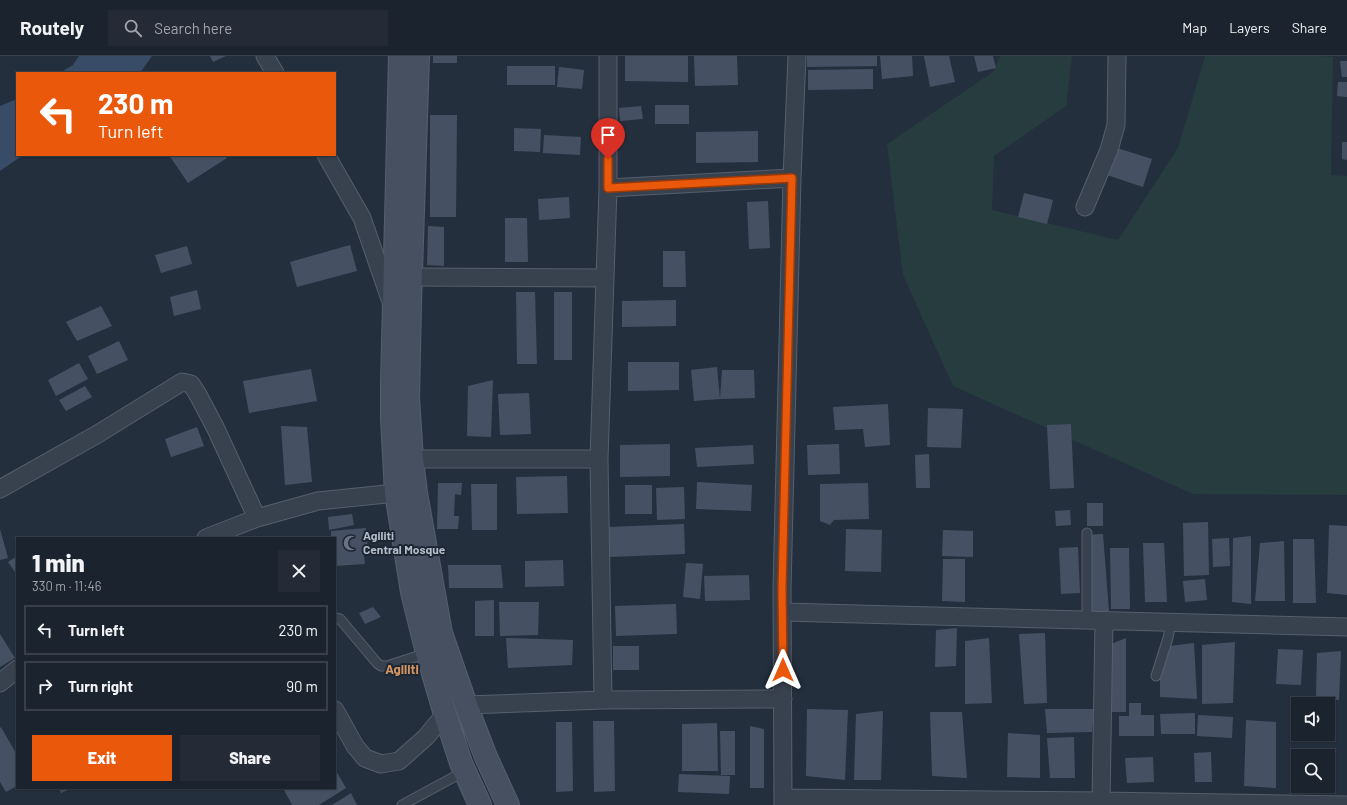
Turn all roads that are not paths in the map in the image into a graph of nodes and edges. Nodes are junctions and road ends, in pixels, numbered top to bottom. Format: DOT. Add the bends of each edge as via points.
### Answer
graph roads {
  1 [pos="265,56"];
  2 [pos="400,56"];
  3 [pos="418,56"];
  4 [pos="608,56"];
  5 [pos="797,56"];
  6 [pos="1117,56"];
  7 [pos="275,72"];
  8 [pos="327,156"];
  9 [pos="792,178"];
  10 [pos="608,188"];
  11 [pos="1085,207"];
  12 [pos="411,277"];
  13 [pos="606,278"];
  14 [pos="393,306"];
  15 [pos="412,459"];
  16 [pos="599,459"];
  17 [pos="0,489"];
  18 [pos="396,493"];
  19 [pos="257,518"];
  20 [pos="235,533"];
  21 [pos="1087,533"];
  22 [pos="212,537"];
  23 [pos="783,612"];
  24 [pos="336,618"];
  25 [pos="1087,620"];
  26 [pos="1104,621"];
  27 [pos="1171,622"];
  28 [pos="1347,627"];
  29 [pos="427,653"];
  30 [pos="16,670"];
  31 [pos="1156,676"];
  32 [pos="0,683"];
  33 [pos="783,699"];
  34 [pos="603,700"];
  35 [pos="466,705"];
  36 [pos="336,712"];
  37 [pos="445,714"];
  38 [pos="465,771"];
  39 [pos="783,801"];
  40 [pos="1101,801"];
  41 [pos="402,805"];
  42 [pos="480,805"];
  43 [pos="508,805"];
  44 [pos="1347,805"];
  1 -- 7 [label="street"];
  2 -- 14 [label="street"];
  3 -- 12 [label="street"];
  4 -- 10 [label="street"];
  5 -- 9 [label="street"];
  6 -- 11 [label="street" via="1116,125 1109,150"];
  8 -- 14 [label="street" via="362,218"];
  9 -- 10 [label="street"];
  9 -- 23 [label="street"];
  10 -- 13 [label="street"];
  12 -- 13 [label="street"];
  12 -- 15 [label="street" via="408,398"];
  13 -- 16 [label="street"];
  14 -- 18 [label="street" via="392,419"];
  15 -- 16 [label="street"];
  15 -- 35 [label="street" via="441,633"];
  16 -- 34 [label="street"];
  17 -- 19 [label="street" via="182,382 191,384 197,393"];
  18 -- 19 [label="street" via="318,501"];
  18 -- 29 [label="street" via="412,592"];
  19 -- 20 [label="street"];
  20 -- 22 [label="street"];
  21 -- 25 [label="lane"];
  23 -- 25 [label="street"];
  23 -- 33 [label="street"];
  24 -- 29 [label="lane" via="340,619 381,666"];
  25 -- 26 [label="street"];
  26 -- 27 [label="street"];
  26 -- 40 [label="street"];
  27 -- 28 [label="street"];
  27 -- 31 [label="lane"];
  29 -- 37 [label="street"];
  30 -- 32 [label="street"];
  33 -- 34 [label="street"];
  33 -- 39 [label="street"];
  34 -- 35 [label="street"];
  35 -- 43 [label="street"];
  36 -- 37 [label="street" via="355,746 365,758 381,764 400,761 426,737"];
  37 -- 38 [label="street"];
  38 -- 41 [label="lane"];
  38 -- 42 [label="street"];
  39 -- 40 [label="street"];
  40 -- 44 [label="street"];
}
